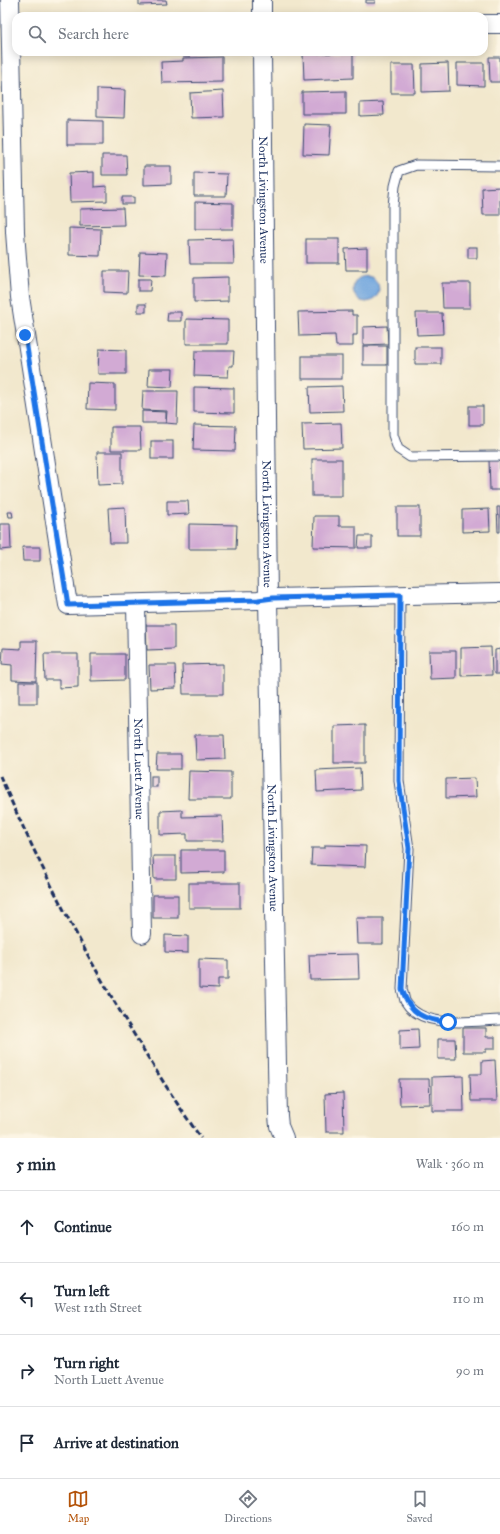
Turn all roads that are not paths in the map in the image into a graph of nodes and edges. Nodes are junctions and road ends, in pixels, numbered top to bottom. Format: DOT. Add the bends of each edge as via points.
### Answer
graph roads {
  1 [pos="10,0"];
  2 [pos="262,0"];
  3 [pos="262,12"];
  4 [pos="12,23"];
  5 [pos="488,24"];
  6 [pos="500,24"];
  7 [pos="13,56"];
  8 [pos="262,56"];
  9 [pos="500,166"];
  10 [pos="500,456"];
  11 [pos="500,593"];
  12 [pos="400,595"];
  13 [pos="268,599"];
  14 [pos="136,604"];
  15 [pos="142,934"];
  16 [pos="500,1020"];
  17 [pos="284,1138"];
  1 -- 4 [label="street"];
  2 -- 3 [label="street"];
  5 -- 6 [label="street"];
  7 -- 14 [label="street" via="15,232 20,297 68,605"];
  8 -- 13 [label="street, North Livingston Avenue"];
  9 -- 10 [label="lane" via="416,165 399,171 393,206 393,435 398,449 410,457"];
  11 -- 12 [label="street"];
  12 -- 13 [label="street"];
  12 -- 16 [label="lane" via="399,781 409,848 402,989 406,1001 416,1012 430,1020"];
  13 -- 14 [label="street"];
  13 -- 17 [label="street, North Livingston Avenue" via="278,1116"];
  14 -- 15 [label="street, North Luett Avenue"];
}
